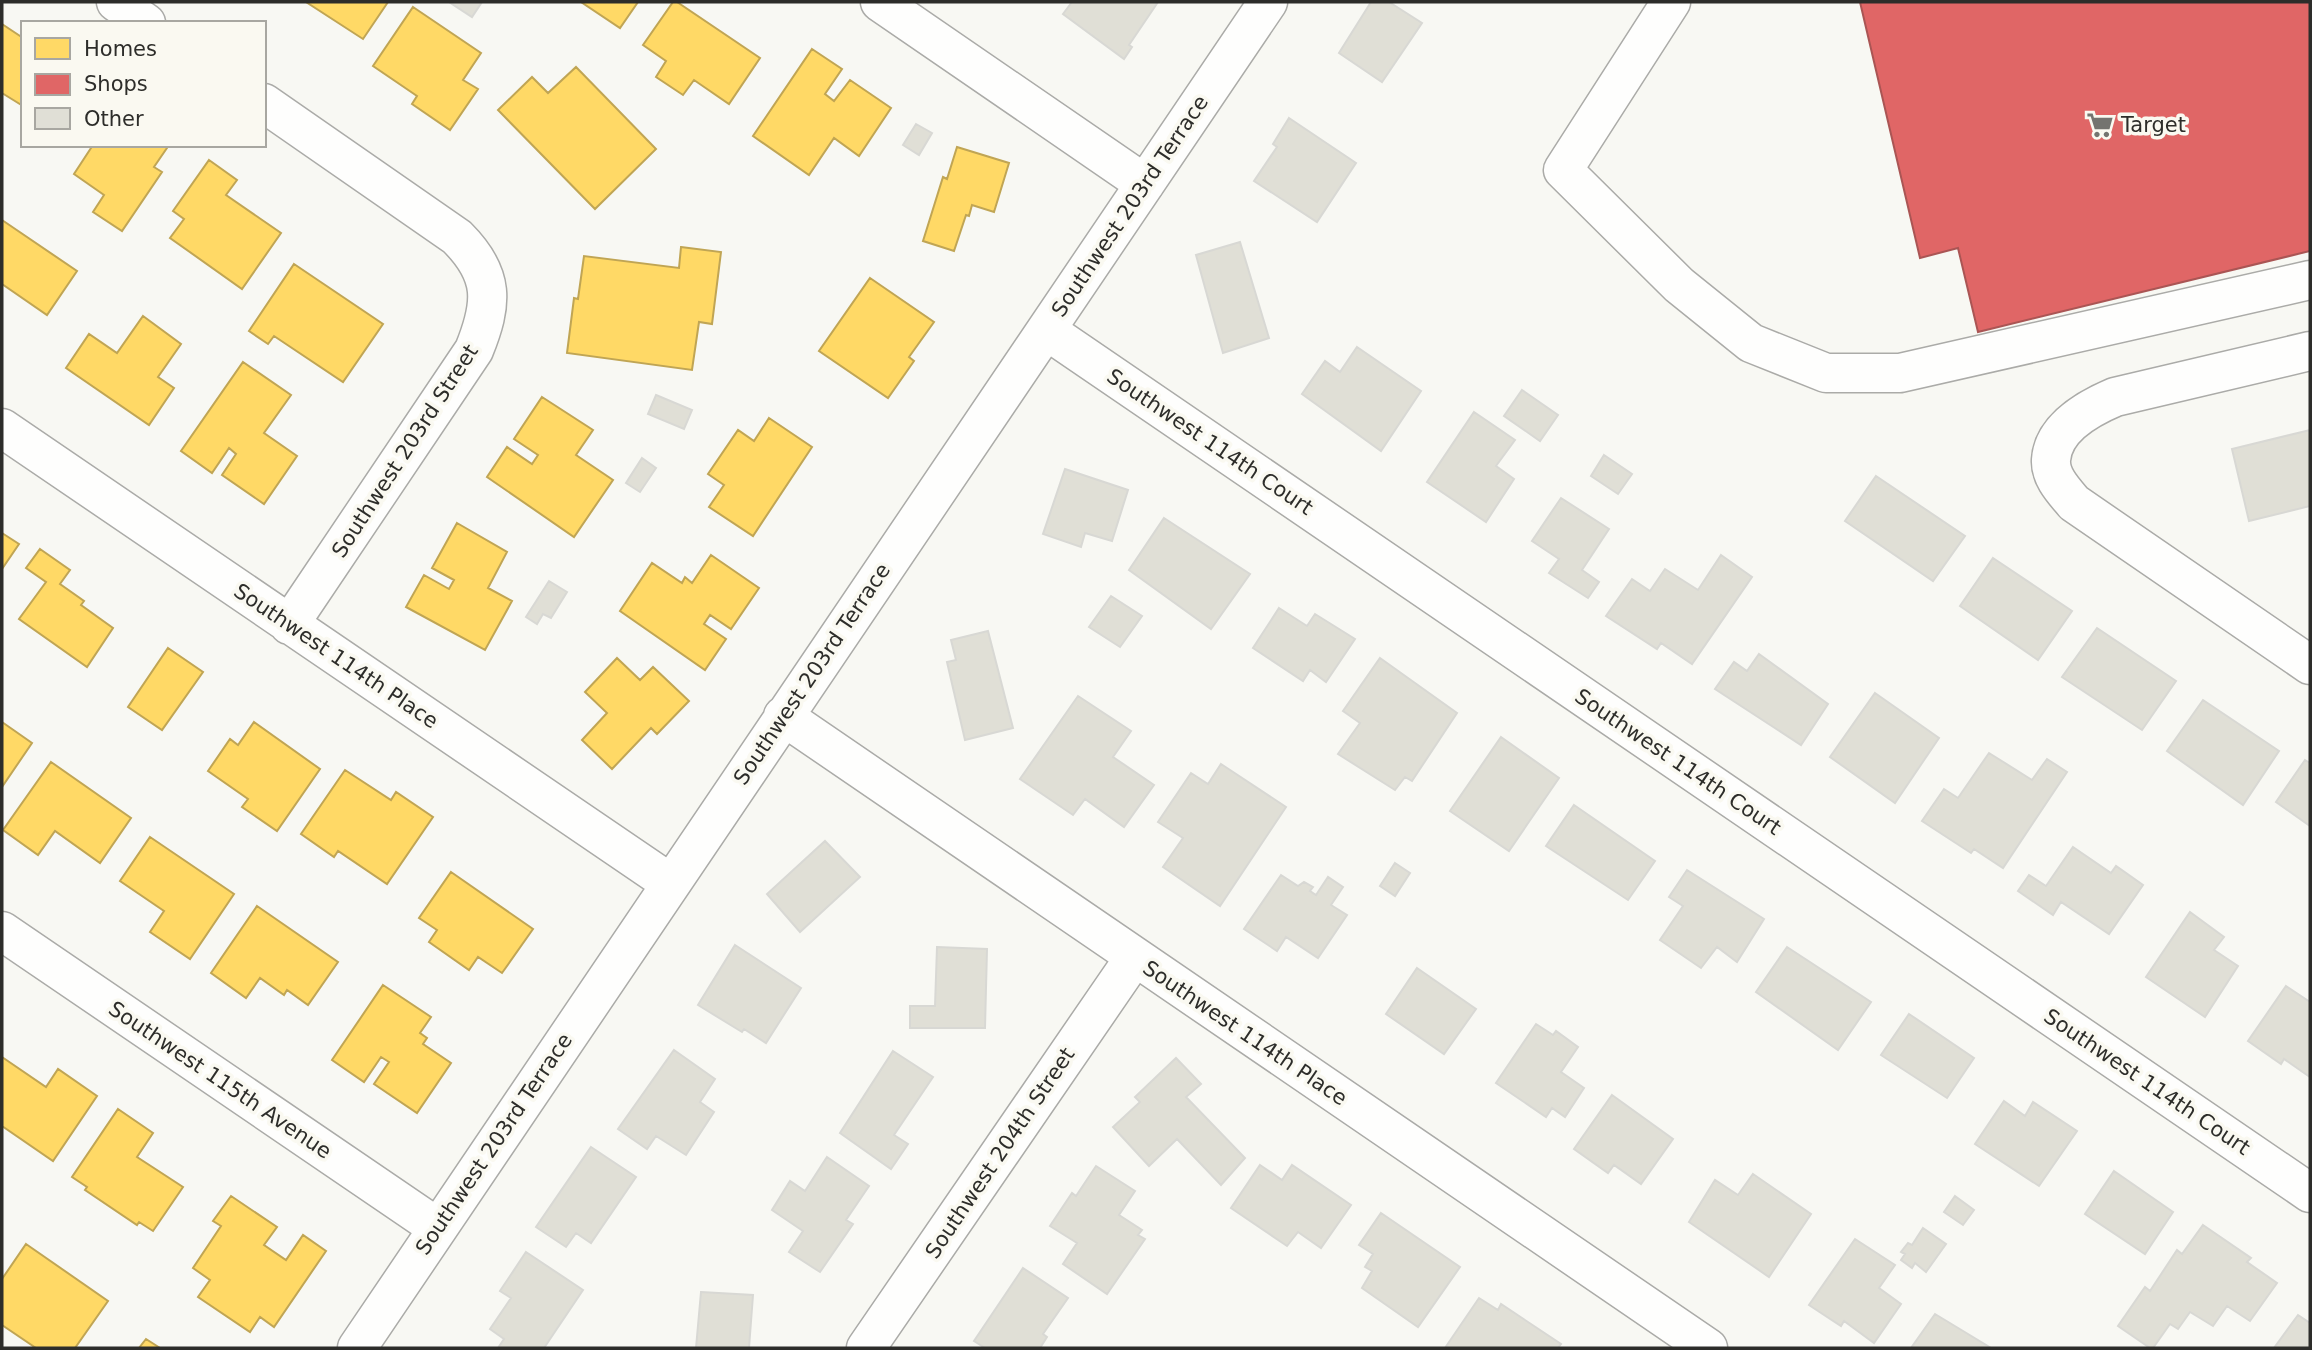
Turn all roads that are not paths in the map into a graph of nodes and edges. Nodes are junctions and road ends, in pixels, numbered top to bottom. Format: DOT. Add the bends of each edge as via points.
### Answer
graph roads {
  1 [pos="116,2"];
  2 [pos="880,2"];
  3 [pos="1268,2"];
  4 [pos="1671,2"];
  5 [pos="143,21"];
  6 [pos="266,104"];
  7 [pos="1145,184"];
  8 [pos="2310,280"];
  9 [pos="1046,331"];
  10 [pos="2310,351"];
  11 [pos="2,428"];
  12 [pos="289,625"];
  13 [pos="2310,665"];
  14 [pos="783,716"];
  15 [pos="670,883"];
  16 [pos="2,932"];
  17 [pos="1135,958"];
  18 [pos="2310,1193"];
  19 [pos="438,1228"];
  20 [pos="357,1348"];
  21 [pos="866,1348"];
  22 [pos="1708,1348"];
  1 -- 5 [label="street"];
  2 -- 7 [label="street"];
  3 -- 7 [label="street, Southwest 203rd Terrace"];
  4 -- 8 [label="street" via="1563,170 1679,285 1751,343 1826,373 1900,373"];
  6 -- 12 [label="street, Southwest 203rd Street" via="457,237 481,266 488,299 474,350"];
  7 -- 9 [label="street, Southwest 203rd Terrace"];
  9 -- 14 [label="street, Southwest 203rd Terrace"];
  9 -- 18 [label="street, Southwest 114th Court"];
  10 -- 13 [label="street" via="2105,401 2076,418 2056,444 2051,460 2057,480 2074,503"];
  11 -- 12 [label="street, Southwest 114th Place"];
  12 -- 15 [label="street, Southwest 114th Place"];
  14 -- 15 [label="street, Southwest 203rd Terrace"];
  14 -- 17 [label="street, Southwest 114th Place"];
  15 -- 19 [label="street, Southwest 203rd Terrace"];
  16 -- 19 [label="street, Southwest 115th Avenue"];
  17 -- 21 [label="street, Southwest 204th Street"];
  17 -- 22 [label="street, Southwest 114th Place"];
  19 -- 20 [label="street, Southwest 203rd Terrace"];
}
